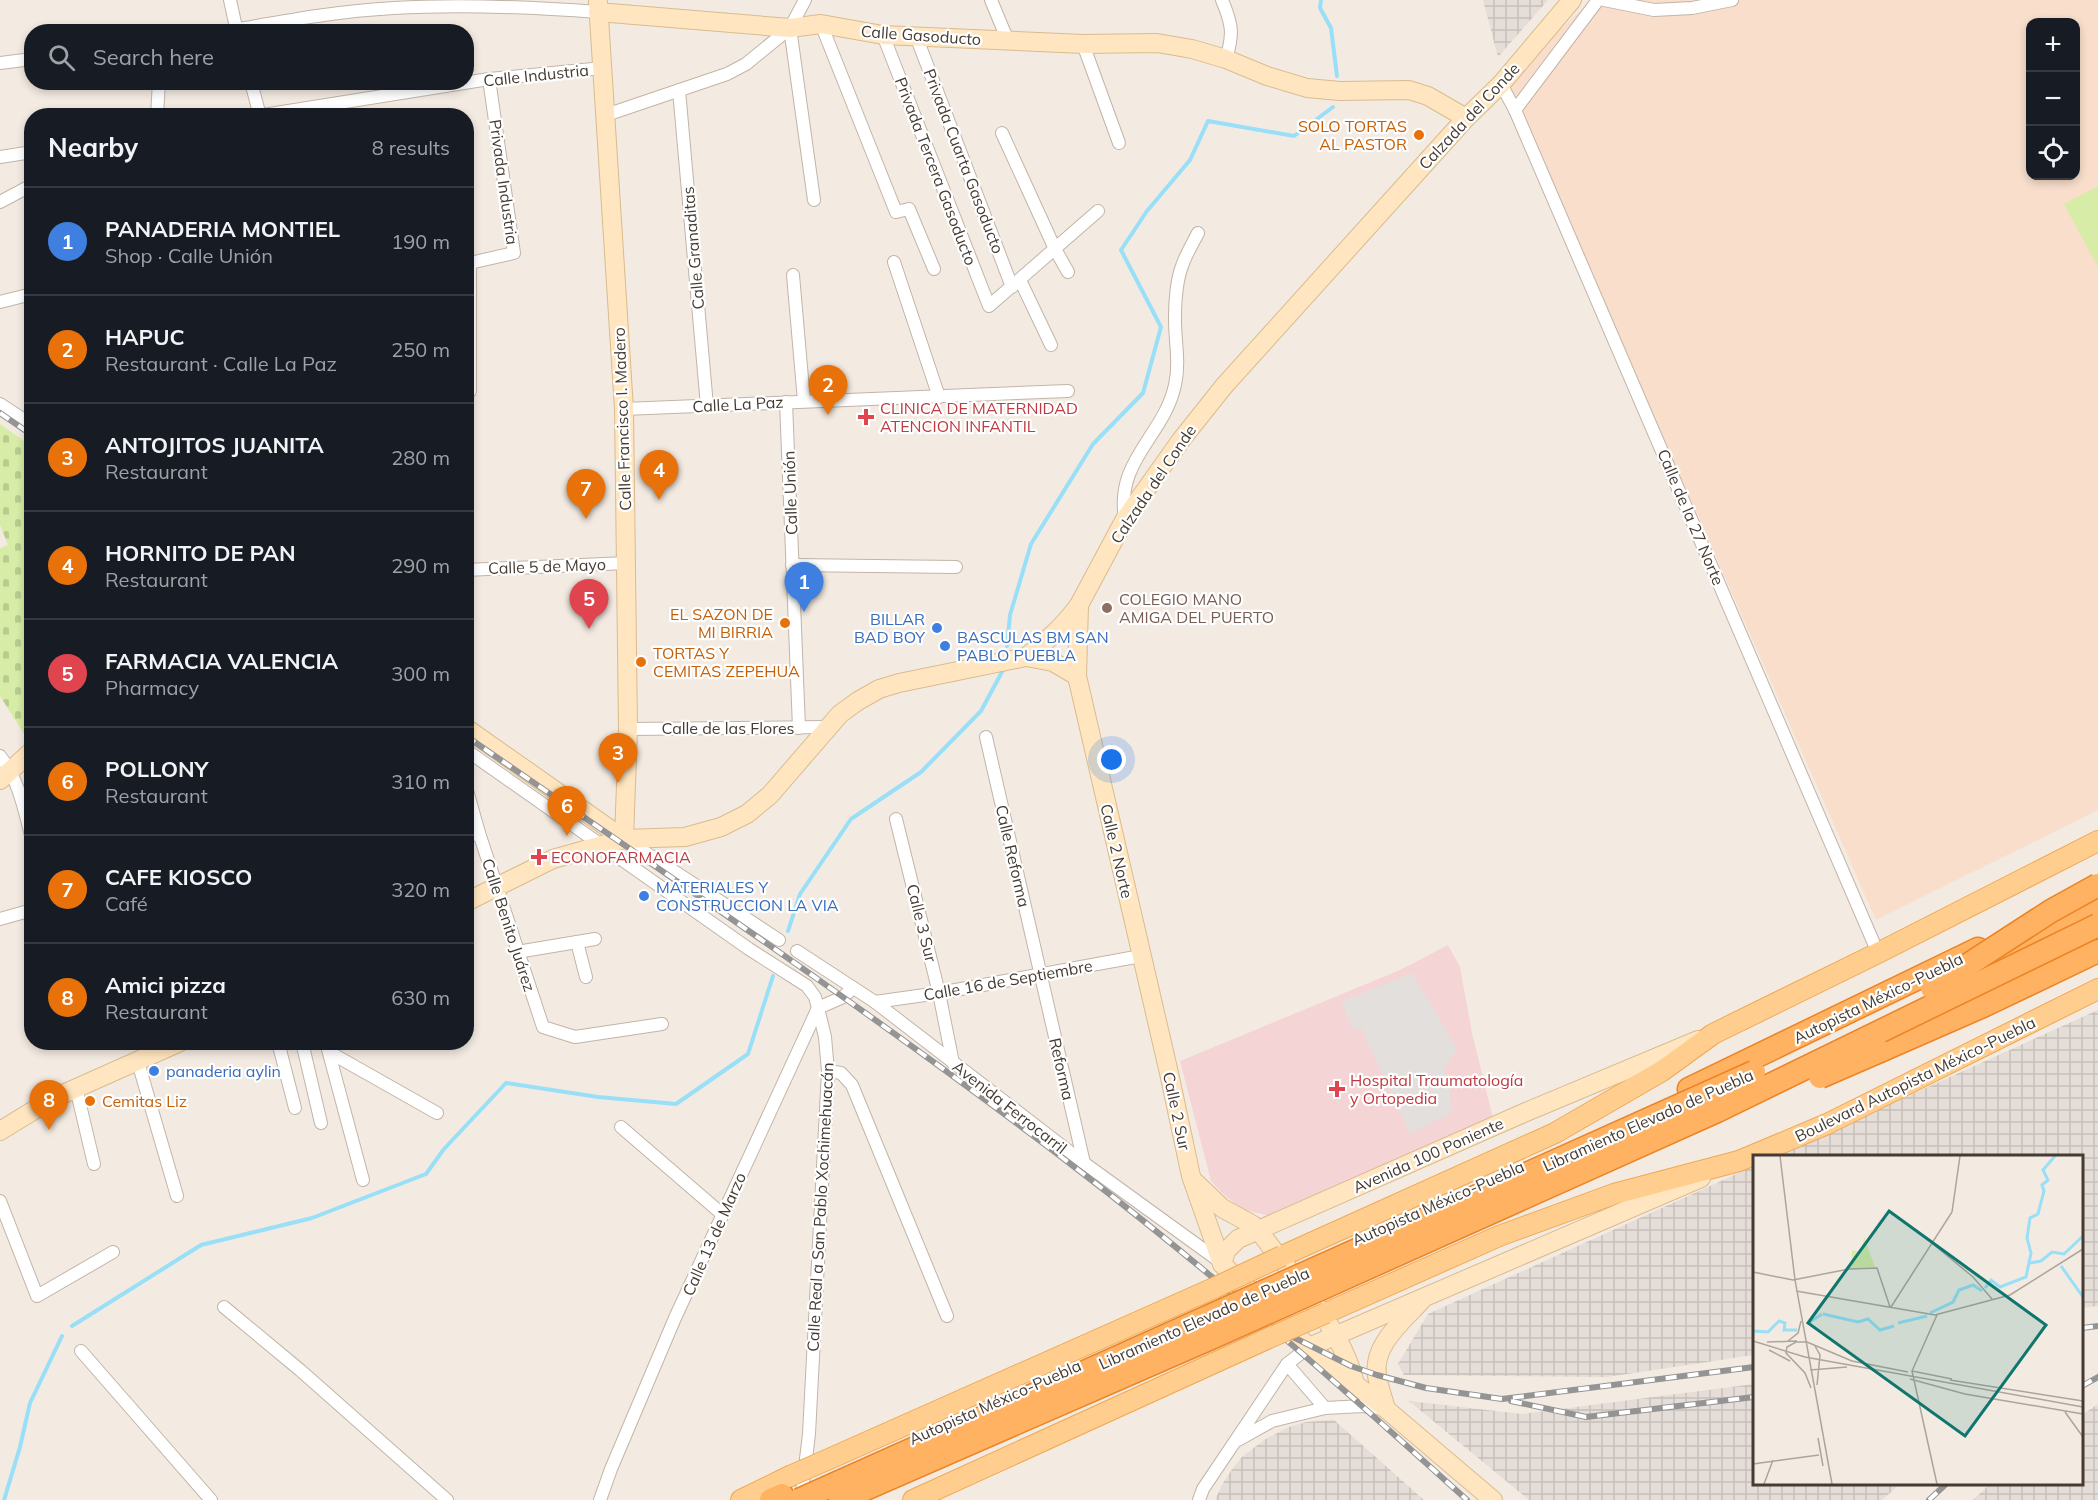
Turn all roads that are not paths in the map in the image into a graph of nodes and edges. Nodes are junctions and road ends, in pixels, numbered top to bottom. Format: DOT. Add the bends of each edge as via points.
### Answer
graph roads {
  1 [pos="230,0"];
  2 [pos="805,0"];
  3 [pos="991,0"];
  4 [pos="1222,0"];
  5 [pos="1572,0"];
  6 [pos="1598,0"];
  7 [pos="1604,0"];
  8 [pos="1732,0"];
  9 [pos="390,4"];
  10 [pos="598,6"];
  11 [pos="236,24"];
  12 [pos="274,24"];
  13 [pos="821,24"];
  14 [pos="790,28"];
  15 [pos="883,35"];
  16 [pos="916,36"];
  17 [pos="1008,41"];
  18 [pos="1083,44"];
  19 [pos="1226,59"];
  20 [pos="24,60"];
  21 [pos="0,63"];
  22 [pos="603,68"];
  23 [pos="489,79"];
  24 [pos="474,81"];
  25 [pos="1501,84"];
  26 [pos="159,90"];
  27 [pos="253,90"];
  28 [pos="419,90"];
  29 [pos="679,90"];
  30 [pos="157,108"];
  31 [pos="257,108"];
  32 [pos="304,108"];
  33 [pos="1515,110"];
  34 [pos="606,115"];
  35 [pos="1466,118"];
  36 [pos="1002,133"];
  37 [pos="1119,143"];
  38 [pos="24,153"];
  39 [pos="0,157"];
  40 [pos="24,189"];
  41 [pos="814,200"];
  42 [pos="0,202"];
  43 [pos="1098,211"];
  44 [pos="1198,233"];
  45 [pos="1055,249"];
  46 [pos="474,262"];
  47 [pos="894,262"];
  48 [pos="934,269"];
  49 [pos="1068,272"];
  50 [pos="793,275"];
  51 [pos="1016,283"];
  52 [pos="24,296"];
  53 [pos="0,302"];
  54 [pos="1051,345"];
  55 [pos="1068,391"];
  56 [pos="939,397"];
  57 [pos="804,401"];
  58 [pos="786,402"];
  59 [pos="0,404"];
  60 [pos="707,406"];
  61 [pos="624,409"];
  62 [pos="24,420"];
  63 [pos="1125,519"];
  64 [pos="627,563"];
  65 [pos="792,565"];
  66 [pos="956,567"];
  67 [pos="474,570"];
  68 [pos="1079,605"];
  69 [pos="1026,657"];
  70 [pos="1077,675"];
  71 [pos="827,727"];
  72 [pos="799,728"];
  73 [pos="628,729"];
  74 [pos="474,734"];
  75 [pos="986,737"];
  76 [pos="24,756"];
  77 [pos="474,756"];
  78 [pos="4,768"];
  79 [pos="24,810"];
  80 [pos="896,819"];
  81 [pos="474,837"];
  82 [pos="624,839"];
  83 [pos="2098,841"];
  84 [pos="602,845"];
  85 [pos="2098,885"];
  86 [pos="496,887"];
  87 [pos="2098,891"];
  88 [pos="474,898"];
  89 [pos="2098,908"];
  90 [pos="24,912"];
  91 [pos="0,919"];
  92 [pos="2098,926"];
  93 [pos="2098,934"];
  94 [pos="595,939"];
  95 [pos="779,940"];
  96 [pos="577,942"];
  97 [pos="518,951"];
  98 [pos="797,951"];
  99 [pos="2098,951"];
  100 [pos="1878,953"];
  101 [pos="1141,956"];
  102 [pos="1041,975"];
  103 [pos="586,977"];
  104 [pos="853,988"];
  105 [pos="1932,988"];
  106 [pos="2098,989"];
  107 [pos="939,993"];
  108 [pos="875,1002"];
  109 [pos="818,1008"];
  110 [pos="662,1024"];
  111 [pos="1713,1034"];
  112 [pos="163,1050"];
  113 [pos="280,1050"];
  114 [pos="304,1050"];
  115 [pos="329,1050"];
  116 [pos="333,1050"];
  117 [pos="138,1062"];
  118 [pos="953,1063"];
  119 [pos="828,1071"];
  120 [pos="76,1088"];
  121 [pos="295,1108"];
  122 [pos="1717,1111"];
  123 [pos="437,1113"];
  124 [pos="321,1123"];
  125 [pos="621,1126"];
  126 [pos="0,1131"];
  127 [pos="1738,1161"];
  128 [pos="1084,1163"];
  129 [pos="94,1164"];
  130 [pos="1191,1176"];
  131 [pos="363,1180"];
  132 [pos="177,1196"];
  133 [pos="0,1201"];
  134 [pos="722,1214"];
  135 [pos="1259,1231"];
  136 [pos="113,1252"];
  137 [pos="1288,1263"];
  138 [pos="1222,1264"];
  139 [pos="1220,1294"];
  140 [pos="1427,1295"];
  141 [pos="1320,1306"];
  142 [pos="224,1307"];
  143 [pos="947,1316"];
  144 [pos="1261,1332"];
  145 [pos="1337,1335"];
  146 [pos="1309,1347"];
  147 [pos="81,1351"];
  148 [pos="1287,1364"];
  149 [pos="1355,1384"];
  150 [pos="1325,1408"];
  151 [pos="1386,1409"];
  152 [pos="1234,1442"];
  153 [pos="789,1494"];
  154 [pos="211,1500"];
  155 [pos="447,1500"];
  156 [pos="600,1500"];
  157 [pos="741,1500"];
  158 [pos="840,1500"];
  159 [pos="854,1500"];
  160 [pos="913,1500"];
  161 [pos="1199,1500"];
  162 [pos="1493,1500"];
  1 -- 11 [label="street"];
  2 -- 14 [label="street"];
  3 -- 17 [label="street"];
  4 -- 19 [label="street" via="1232,33"];
  5 -- 25 [label="street, Calzada del Conde"];
  6 -- 33 [label="street"];
  7 -- 8 [label="street" via="1654,10"];
  9 -- 10 [label="street, Calle Gasoducto"];
  9 -- 12 [label="street, Calle Gasoducto"];
  10 -- 14 [label="street, Calle Gasoducto"];
  10 -- 22 [label="street, Calle Francisco I. Madero"];
  13 -- 14 [label="street, Calle Gasoducto"];
  13 -- 15 [label="street, Calle Gasoducto"];
  13 -- 48 [label="street" via="896,213 909,209"];
  14 -- 29 [label="street" via="746,64"];
  14 -- 41 [label="street"];
  15 -- 16 [label="street, Calle Gasoducto"];
  15 -- 51 [label="street, Privada Tercera Gasoducto" via="989,306"];
  16 -- 17 [label="street, Calle Gasoducto"];
  16 -- 51 [label="street, Privada Cuarta Gasoducto"];
  17 -- 18 [label="street, Calle Gasoducto"];
  18 -- 19 [label="street, Calle Gasoducto" via="1156,43"];
  18 -- 37 [label="street"];
  19 -- 35 [label="street, Calle Gasoducto" via="1307,88 1409,90"];
  20 -- 21 [label="street"];
  22 -- 23 [label="street, Calle Industria"];
  22 -- 34 [label="street, Calle Francisco I. Madero"];
  23 -- 24 [label="street, Calle Industria"];
  23 -- 46 [label="street, Privada Industria" via="514,253"];
  25 -- 33 [label="street, Calle de la 27 Norte"];
  25 -- 35 [label="street, Calzada del Conde"];
  26 -- 30 [label="street"];
  27 -- 31 [label="street"];
  28 -- 32 [label="street, Calle Industria"];
  29 -- 34 [label="street"];
  29 -- 60 [label="street, Calle Granaditas"];
  33 -- 100 [label="street, Calle de la 27 Norte"];
  34 -- 61 [label="street, Calle Francisco I. Madero"];
  35 -- 63 [label="street, Calzada del Conde" via="1224,386"];
  36 -- 45 [label="street"];
  38 -- 39 [label="street"];
  40 -- 42 [label="street"];
  43 -- 45 [label="street"];
  44 -- 63 [label="street" via="1181,267 1176,298 1175,386 1165,411 1132,464 1125,487"];
  45 -- 49 [label="street"];
  45 -- 51 [label="street"];
  47 -- 56 [label="street"];
  50 -- 57 [label="street"];
  51 -- 54 [label="street, Privada Cuarta Gasoducto"];
  52 -- 53 [label="street"];
  55 -- 56 [label="street, Calle La Paz"];
  56 -- 57 [label="street, Calle La Paz"];
  57 -- 58 [label="street, Calle La Paz"];
  58 -- 60 [label="street, Calle La Paz"];
  58 -- 65 [label="street, Calle Unión"];
  59 -- 62 [label="street"];
  60 -- 61 [label="street, Calle La Paz"];
  61 -- 64 [label="street, Calle Francisco I. Madero"];
  63 -- 68 [label="street, Calzada del Conde"];
  64 -- 67 [label="street, Calle 5 de Mayo"];
  64 -- 73 [label="street, Calle Francisco I. Madero"];
  65 -- 66 [label="street"];
  65 -- 72 [label="street, Calle Unión"];
  68 -- 69 [label="street, Calzada del Conde" via="1063,625"];
  68 -- 70 [label="street, Calle 2 Norte"];
  69 -- 70 [label="street" via="1053,662"];
  69 -- 71 [label="street, Calzada del Conde" via="879,689 858,700"];
  70 -- 101 [label="street, Calle 2 Norte"];
  71 -- 72 [label="street, Calle de las Flores"];
  71 -- 82 [label="street, Calzada del Conde" via="770,795 747,814 721,827 685,837"];
  72 -- 73 [label="street, Calle de las Flores"];
  73 -- 82 [label="street, Calle Francisco I. Madero"];
  74 -- 82 [label="street"];
  75 -- 102 [label="street, Calle Reforma"];
  76 -- 78 [label="street"];
  77 -- 84 [label="street, Calle Real a San Pablo Xochimehuacán"];
  78 -- 79 [label="street" via="16,782"];
  80 -- 107 [label="street, Calle 3 Sur"];
  81 -- 86 [label="street, Calle Benito Juárez"];
  82 -- 84 [label="street, Calzada del Conde"];
  82 -- 95 [label="street"];
  83 -- 100 [label="main road"];
  84 -- 86 [label="street, Calzada del Conde" via="553,859"];
  84 -- 109 [label="street, Calle Real a San Pablo Xochimehuacán" via="807,986"];
  85 -- 105 [label="highway, bridge"];
  86 -- 88 [label="street, Calzada del Conde"];
  86 -- 97 [label="street, Calle Benito Juárez"];
  87 -- 137 [label="highway, Autopista México-Puebla" via="1696,1086"];
  89 -- 105 [label="highway, Libramiento Elevado de Puebla, bridge"];
  90 -- 91 [label="street"];
  92 -- 122 [label="highway, Libramiento Elevado de Puebla, bridge"];
  93 -- 141 [label="highway, Autopista México-Puebla"];
  94 -- 96 [label="street"];
  96 -- 97 [label="street"];
  96 -- 103 [label="street"];
  97 -- 110 [label="street, Calle Benito Juárez" via="543,1027 575,1036"];
  98 -- 104 [label="street, Avenida Ferrocarril"];
  99 -- 122 [label="highway, bridge" via="1769,1100"];
  100 -- 111 [label="main road"];
  101 -- 102 [label="street, Calle 16 de Septiembre"];
  101 -- 130 [label="street, Calle 2 Sur"];
  102 -- 107 [label="street, Calle 16 de Septiembre"];
  102 -- 128 [label="street, Reforma"];
  104 -- 108 [label="street, Avenida Ferrocarril"];
  104 -- 109 [label="street"];
  105 -- 153 [label="highway, Libramiento Elevado de Puebla, bridge" via="1712,1092"];
  106 -- 127 [label="main road, Boulevard Autopista México-Puebla" via="1827,1124"];
  107 -- 108 [label="street, Calle 16 de Septiembre"];
  107 -- 118 [label="street, Calle 3 Sur"];
  108 -- 118 [label="street, Avenida Ferrocarril"];
  109 -- 119 [label="street, Calle Real a San Pablo Xochimehuacán"];
  109 -- 134 [label="street, Calle 13 de Marzo"];
  111 -- 135 [label="street, Avenida 100 Poniente"];
  111 -- 137 [label="main road" via="1662,1071 1555,1133"];
  112 -- 117 [label="street"];
  113 -- 121 [label="street"];
  114 -- 124 [label="street"];
  115 -- 131 [label="street"];
  116 -- 123 [label="street"];
  117 -- 120 [label="street"];
  117 -- 132 [label="street"];
  118 -- 128 [label="street, Avenida Ferrocarril"];
  119 -- 143 [label="street" via="841,1073 852,1085"];
  119 -- 153 [label="street, Calle Real a San Pablo Xochimehuacán" via="808,1434"];
  120 -- 126 [label="street"];
  120 -- 129 [label="street"];
  122 -- 158 [label="highway, Libramiento Elevado de Puebla, bridge"];
  125 -- 134 [label="street"];
  127 -- 140 [label="street"];
  127 -- 141 [label="main road, Boulevard Autopista México-Puebla" via="1614,1194"];
  128 -- 138 [label="street, Avenida Ferrocarril"];
  130 -- 135 [label="street" via="1222,1208"];
  130 -- 138 [label="street, Calle 2 Sur"];
  133 -- 136 [label="street" via="37,1296"];
  134 -- 156 [label="street, Calle 13 de Marzo"];
  135 -- 138 [label="street, Avenida 100 Poniente" via="1238,1239 1226,1251"];
  135 -- 145 [label="street"];
  137 -- 139 [label="highway, Autopista México-Puebla"];
  138 -- 146 [label="street"];
  139 -- 153 [label="highway, Autopista México-Puebla"];
  139 -- 153 [label="main road, bridge" via="829,1459"];
  140 -- 145 [label="street"];
  140 -- 151 [label="street" via="1380,1351 1377,1375"];
  141 -- 144 [label="highway, Autopista México-Puebla"];
  142 -- 155 [label="street"];
  144 -- 159 [label="highway, Autopista México-Puebla"];
  144 -- 160 [label="main road"];
  145 -- 146 [label="street"];
  145 -- 149 [label="street"];
  146 -- 148 [label="street"];
  146 -- 149 [label="street"];
  147 -- 154 [label="street"];
  148 -- 150 [label="street"];
  148 -- 152 [label="street"];
  149 -- 151 [label="street"];
  150 -- 151 [label="street"];
  150 -- 152 [label="street" via="1272,1421"];
  151 -- 162 [label="street"];
  152 -- 161 [label="street"];
  153 -- 157 [label="main road"];
}
